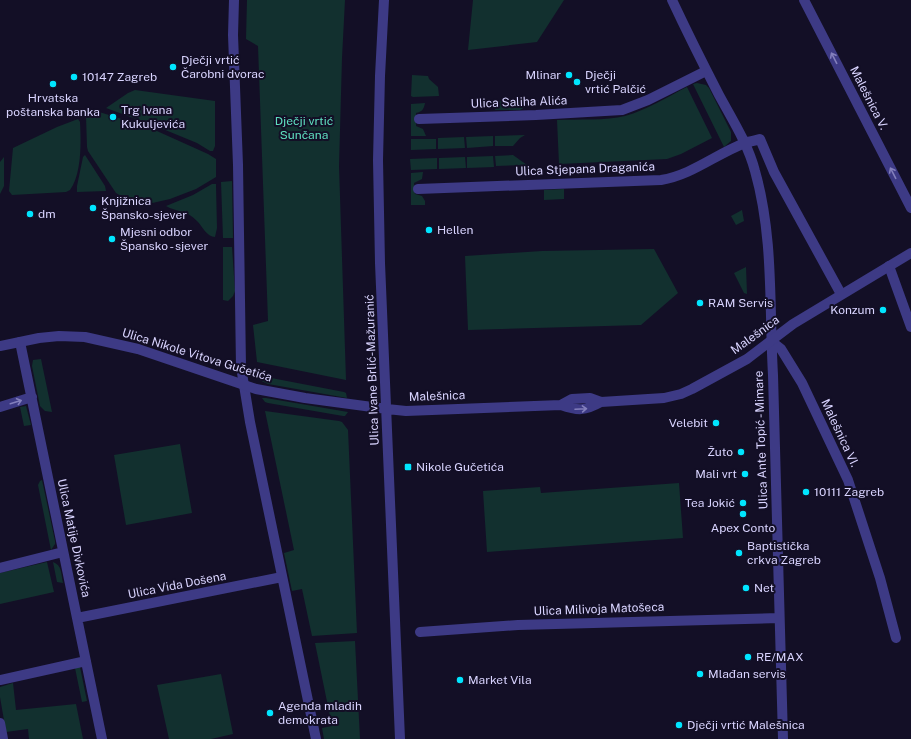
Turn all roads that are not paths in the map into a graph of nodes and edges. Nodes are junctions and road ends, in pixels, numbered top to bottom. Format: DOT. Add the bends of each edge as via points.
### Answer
graph roads {
  1 [pos="234,0"];
  2 [pos="384,0"];
  3 [pos="672,0"];
  4 [pos="804,0"];
  5 [pos="706,71"];
  6 [pos="419,119"];
  7 [pos="745,143"];
  8 [pos="418,189"];
  9 [pos="911,208"];
  10 [pos="911,253"];
  11 [pos="889,266"];
  12 [pos="841,294"];
  13 [pos="911,327"];
  14 [pos="771,341"];
  15 [pos="20,342"];
  16 [pos="0,346"];
  17 [pos="243,384"];
  18 [pos="32,397"];
  19 [pos="0,407"];
  20 [pos="387,410"];
  21 [pos="63,552"];
  22 [pos="0,568"];
  23 [pos="282,577"];
  24 [pos="77,618"];
  25 [pos="779,618"];
  26 [pos="420,632"];
  27 [pos="896,638"];
  28 [pos="86,661"];
  29 [pos="0,680"];
  30 [pos="0,723"];
  31 [pos="3,739"];
  32 [pos="102,739"];
  33 [pos="316,739"];
  34 [pos="400,739"];
  35 [pos="783,739"];
  1 -- 17 [label="street"];
  2 -- 20 [label="street, Ulica Ivane Brlić-Mažuranić" via="378,160"];
  3 -- 5 [label="street, Ulica Ante Topić - Mimare"];
  9 -- 4 [label="street, Malešnica V., one-way"];
  5 -- 6 [label="street, Ulica Saliha Alića" via="622,110"];
  5 -- 7 [label="street, Ulica Ante Topić - Mimare"];
  7 -- 8 [label="street, Ulica Stjepana Draganića" via="684,174 661,180"];
  7 -- 12 [label="street" via="760,140 774,172"];
  7 -- 14 [label="street, Ulica Ante Topić - Mimare" via="755,170 767,235"];
  10 -- 11 [label="street, Malešnica"];
  11 -- 12 [label="street, Malešnica"];
  11 -- 13 [label="street"];
  12 -- 14 [label="street, Malešnica"];
  14 -- 20 [label="street, Malešnica" via="747,359 705,383 681,394 664,398 601,402 590,409 573,410 560,405"];
  14 -- 25 [label="street, Ulica Ante Topić - Mimare"];
  14 -- 27 [label="street, Malešnica VI." via="781,349 802,383 848,480 880,578"];
  15 -- 16 [label="street, Ulica Nikole Vitova Gučetića"];
  15 -- 17 [label="street, Ulica Nikole Vitova Gučetića" via="59,336 104,341 138,349"];
  15 -- 18 [label="street, Ulica Matije Divkovića"];
  17 -- 20 [label="street, Ulica Nikole Vitova Gučetića" via="304,398"];
  17 -- 23 [label="street"];
  19 -- 18 [label="street, one-way"];
  18 -- 21 [label="street, Ulica Matije Divkovića"];
  20 -- 34 [label="street, Ulica Ivane Brlić-Mažuranić"];
  21 -- 22 [label="street"];
  21 -- 24 [label="street, Ulica Matije Divkovića"];
  23 -- 24 [label="street, Ulica Vida Došena"];
  23 -- 33 [label="street"];
  24 -- 28 [label="street, Ulica Matije Divkovića"];
  25 -- 26 [label="street, Ulica Milivoja Matošeca" via="518,625"];
  25 -- 35 [label="street, Ulica Ante Topić - Mimare"];
  28 -- 29 [label="street"];
  28 -- 32 [label="street, Ulica Matije Divkovića"];
  30 -- 31 [label="street"];
}
